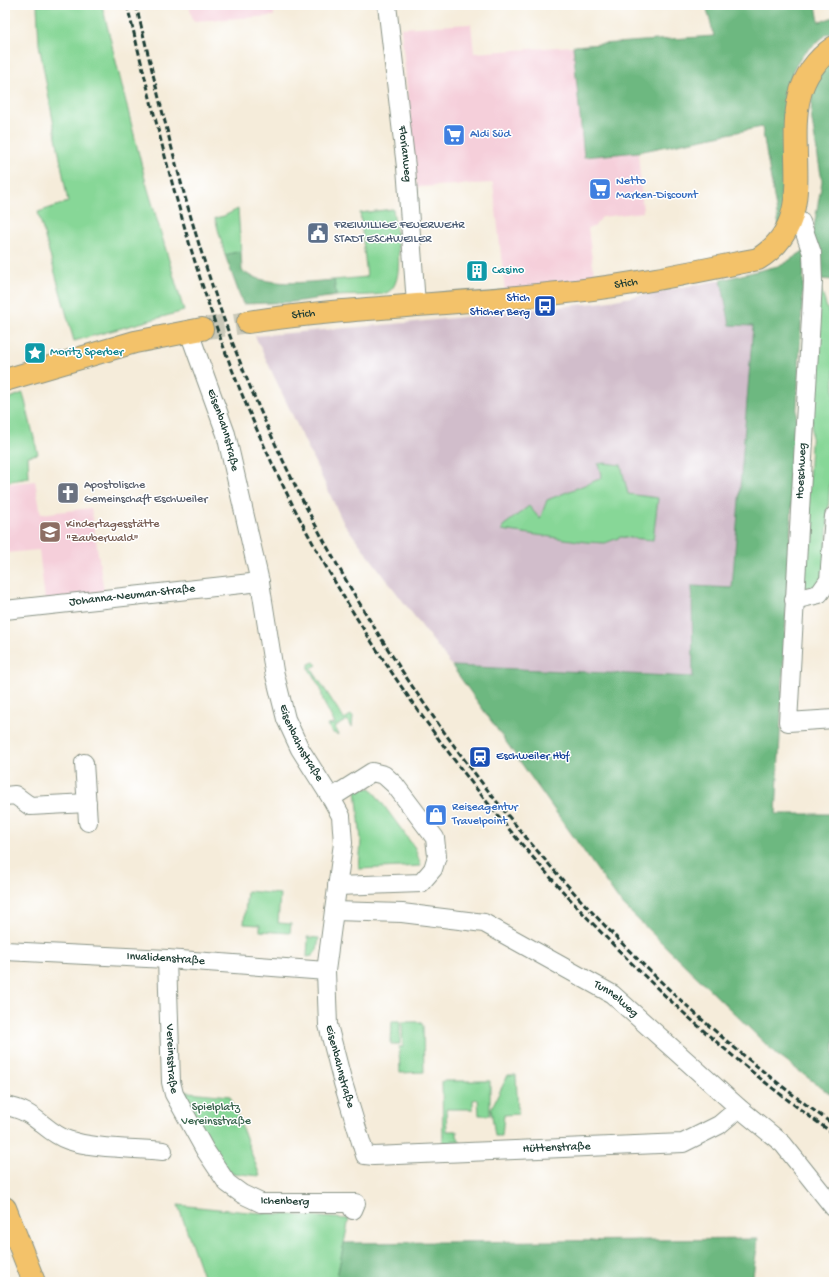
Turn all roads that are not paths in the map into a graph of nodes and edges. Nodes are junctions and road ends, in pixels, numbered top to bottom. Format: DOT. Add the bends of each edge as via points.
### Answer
graph roads {
  1 [pos="387,5"];
  2 [pos="834,47"];
  3 [pos="801,222"];
  4 [pos="416,304"];
  5 [pos="248,322"];
  6 [pos="195,330"];
  7 [pos="5,380"];
  8 [pos="834,518"];
  9 [pos="260,582"];
  10 [pos="794,600"];
  11 [pos="5,610"];
  12 [pos="834,719"];
  13 [pos="84,763"];
  14 [pos="5,796"];
  15 [pos="332,798"];
  16 [pos="83,804"];
  17 [pos="88,822"];
  18 [pos="337,886"];
  19 [pos="334,911"];
  20 [pos="5,951"];
  21 [pos="167,960"];
  22 [pos="326,971"];
  23 [pos="5,1106"];
  24 [pos="739,1108"];
  25 [pos="205,1150"];
  26 [pos="163,1151"];
  27 [pos="365,1155"];
  28 [pos="5,1208"];
  29 [pos="834,1208"];
  30 [pos="353,1210"];
  31 [pos="34,1282"];
  1 -- 4 [label="street, Florianweg" via="406,167"];
  2 -- 3 [label="main road, Stich" via="815,64 802,97 810,198"];
  3 -- 4 [label="main road, Stich" via="785,244 758,259 613,287"];
  3 -- 10 [label="street, Hoeschweg" via="812,253 813,282"];
  4 -- 5 [label="main road, Stich" via="326,311"];
  6 -- 7 [label="main road" via="135,342"];
  6 -- 9 [label="street, Eisenbahnstraße" via="226,434"];
  8 -- 10 [label="street" via="829,580 819,594"];
  9 -- 11 [label="street, Johanna-Neuman-Straße"];
  9 -- 15 [label="street, Eisenbahnstraße" via="278,692 286,719 308,761"];
  10 -- 12 [label="street, Hoeschweg" via="788,722"];
  13 -- 16 [label="street"];
  14 -- 16 [label="street" via="15,795 30,806"];
  15 -- 18 [label="street, Eisenbahnstraße" via="341,816 343,829"];
  15 -- 18 [label="street" via="372,772 384,775 395,785 435,838 437,856 434,869 422,882"];
  16 -- 17 [label="street"];
  18 -- 19 [label="street, Eisenbahnstraße"];
  19 -- 22 [label="street, Eisenbahnstraße"];
  19 -- 24 [label="street, Tunnelweg" via="402,913 484,923 612,994"];
  20 -- 21 [label="street, Invalidenstraße"];
  21 -- 22 [label="street, Invalidenstraße"];
  21 -- 25 [label="street, Vereinsstraße" via="171,1082 174,1094"];
  22 -- 27 [label="street, Eisenbahnstraße" via="328,1025"];
  23 -- 26 [label="street" via="29,1113 67,1140 83,1144"];
  24 -- 27 [label="street, Hüttenstraße" via="719,1125 683,1143"];
  24 -- 29 [label="street, Tunnelweg" via="783,1144"];
  25 -- 30 [label="street, Ichenberg" via="227,1183 261,1203 356,1203"];
  28 -- 31 [label="main road"];
}
